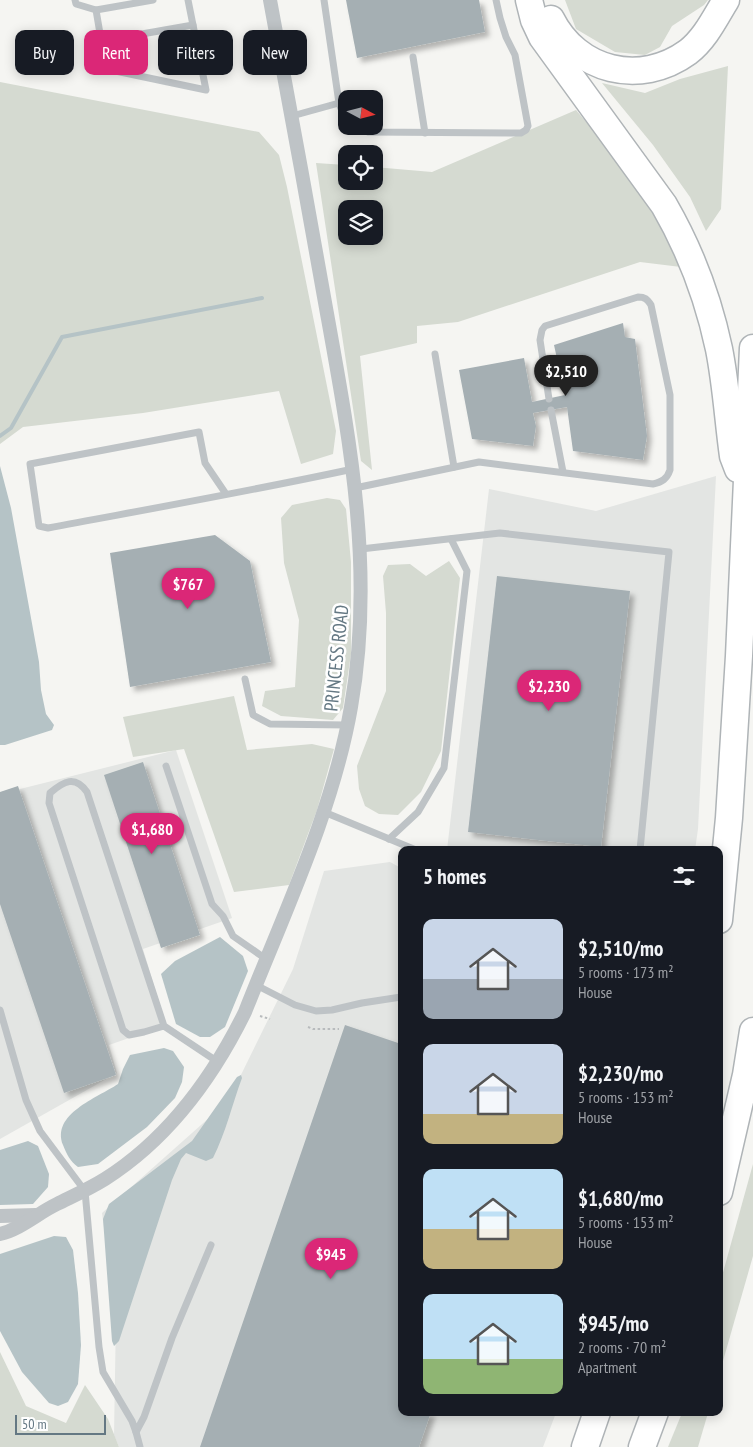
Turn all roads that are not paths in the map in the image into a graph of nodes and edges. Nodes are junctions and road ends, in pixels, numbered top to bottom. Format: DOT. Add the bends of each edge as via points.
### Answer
graph roads {
  1 [pos="75,0"];
  2 [pos="153,0"];
  3 [pos="188,0"];
  4 [pos="270,0"];
  5 [pos="324,0"];
  6 [pos="496,0"];
  7 [pos="529,0"];
  8 [pos="546,0"];
  9 [pos="726,0"];
  10 [pos="96,10"];
  11 [pos="193,25"];
  12 [pos="100,30"];
  13 [pos="148,33"];
  14 [pos="413,57"];
  15 [pos="135,75"];
  16 [pos="338,90"];
  17 [pos="338,104"];
  18 [pos="292,116"];
  19 [pos="383,132"];
  20 [pos="425,132"];
  21 [pos="753,348"];
  22 [pos="435,354"];
  23 [pos="549,399"];
  24 [pos="551,410"];
  25 [pos="454,467"];
  26 [pos="353,469"];
  27 [pos="563,472"];
  28 [pos="355,488"];
  29 [pos="746,493"];
  30 [pos="226,494"];
  31 [pos="451,538"];
  32 [pos="361,549"];
  33 [pos="245,679"];
  34 [pos="347,726"];
  35 [pos="166,766"];
  36 [pos="324,812"];
  37 [pos="389,839"];
  38 [pos="406,846"];
  39 [pos="640,846"];
  40 [pos="723,879"];
  41 [pos="266,959"];
  42 [pos="256,985"];
  43 [pos="398,997"];
  44 [pos="0,1010"];
  45 [pos="164,1026"];
  46 [pos="753,1031"];
  47 [pos="218,1062"];
  48 [pos="723,1175"];
  49 [pos="85,1191"];
  50 [pos="37,1215"];
  51 [pos="0,1216"];
  52 [pos="0,1234"];
  53 [pos="212,1245"];
  54 [pos="596,1416"];
  55 [pos="654,1416"];
  56 [pos="136,1432"];
  57 [pos="140,1447"];
  58 [pos="585,1447"];
  59 [pos="642,1447"];
  1 -- 10 [label="lane" via="76,4"];
  2 -- 10 [label="lane"];
  3 -- 11 [label="lane"];
  4 -- 18 [label="street, PRINCESS ROAD"];
  5 -- 16 [label="lane"];
  6 -- 20 [label="lane" via="506,37 515,55 528,126 526,130 521,133"];
  7 -- 29 [label="highway" via="542,37 664,205 694,265 713,322 733,456"];
  8 -- 9 [label="highway" via="552,20 571,47 597,64 628,71 662,66 689,51 711,26"];
  10 -- 12 [label="lane"];
  11 -- 13 [label="lane"];
  11 -- 15 [label="lane" via="206,90"];
  14 -- 20 [label="lane"];
  17 -- 18 [label="lane"];
  18 -- 26 [label="street, PRINCESS ROAD"];
  19 -- 20 [label="lane"];
  21 -- 29 [label="highway"];
  22 -- 25 [label="lane"];
  23 -- 27 [label="lane" via="540,340 545,326 638,297 648,299 670,395 668,476 654,484"];
  24 -- 27 [label="lane"];
  25 -- 27 [label="lane" via="479,462"];
  25 -- 28 [label="lane"];
  26 -- 28 [label="street, PRINCESS ROAD"];
  26 -- 30 [label="lane"];
  28 -- 32 [label="street, PRINCESS ROAD"];
  29 -- 40 [label="highway" via="740,656"];
  30 -- 30 [label="lane" via="48,528 39,526 30,464 199,432 205,463"];
  31 -- 32 [label="lane"];
  31 -- 37 [label="lane" via="467,571 444,768 418,812"];
  31 -- 39 [label="lane" via="500,533 669,552"];
  32 -- 34 [label="street, PRINCESS ROAD" via="362,609"];
  33 -- 34 [label="lane" via="253,714 270,724"];
  34 -- 36 [label="street, PRINCESS ROAD"];
  35 -- 41 [label="lane" via="212,904 223,916 233,936"];
  36 -- 37 [label="lane"];
  36 -- 41 [label="street, PRINCESS ROAD"];
  37 -- 38 [label="lane"];
  41 -- 42 [label="street, PRINCESS ROAD"];
  42 -- 43 [label="lane" via="295,1005 316,1011"];
  42 -- 47 [label="street, PRINCESS ROAD"];
  44 -- 49 [label="lane" via="26,1100 40,1131"];
  45 -- 45 [label="lane" via="129,1035 123,1030 49,803 50,793 60,784 70,781 81,784 87,792"];
  45 -- 47 [label="lane"];
  46 -- 48 [label="highway"];
  47 -- 49 [label="street, PRINCESS ROAD" via="194,1098 172,1123 127,1163"];
  49 -- 50 [label="street, PRINCESS ROAD"];
  49 -- 56 [label="lane" via="103,1372"];
  50 -- 51 [label="street, PRINCESS ROAD"];
  50 -- 52 [label="street, PRINCESS ROAD" via="25,1224"];
  53 -- 56 [label="lane"];
  54 -- 58 [label="highway"];
  55 -- 59 [label="highway"];
  56 -- 57 [label="lane"];
}
